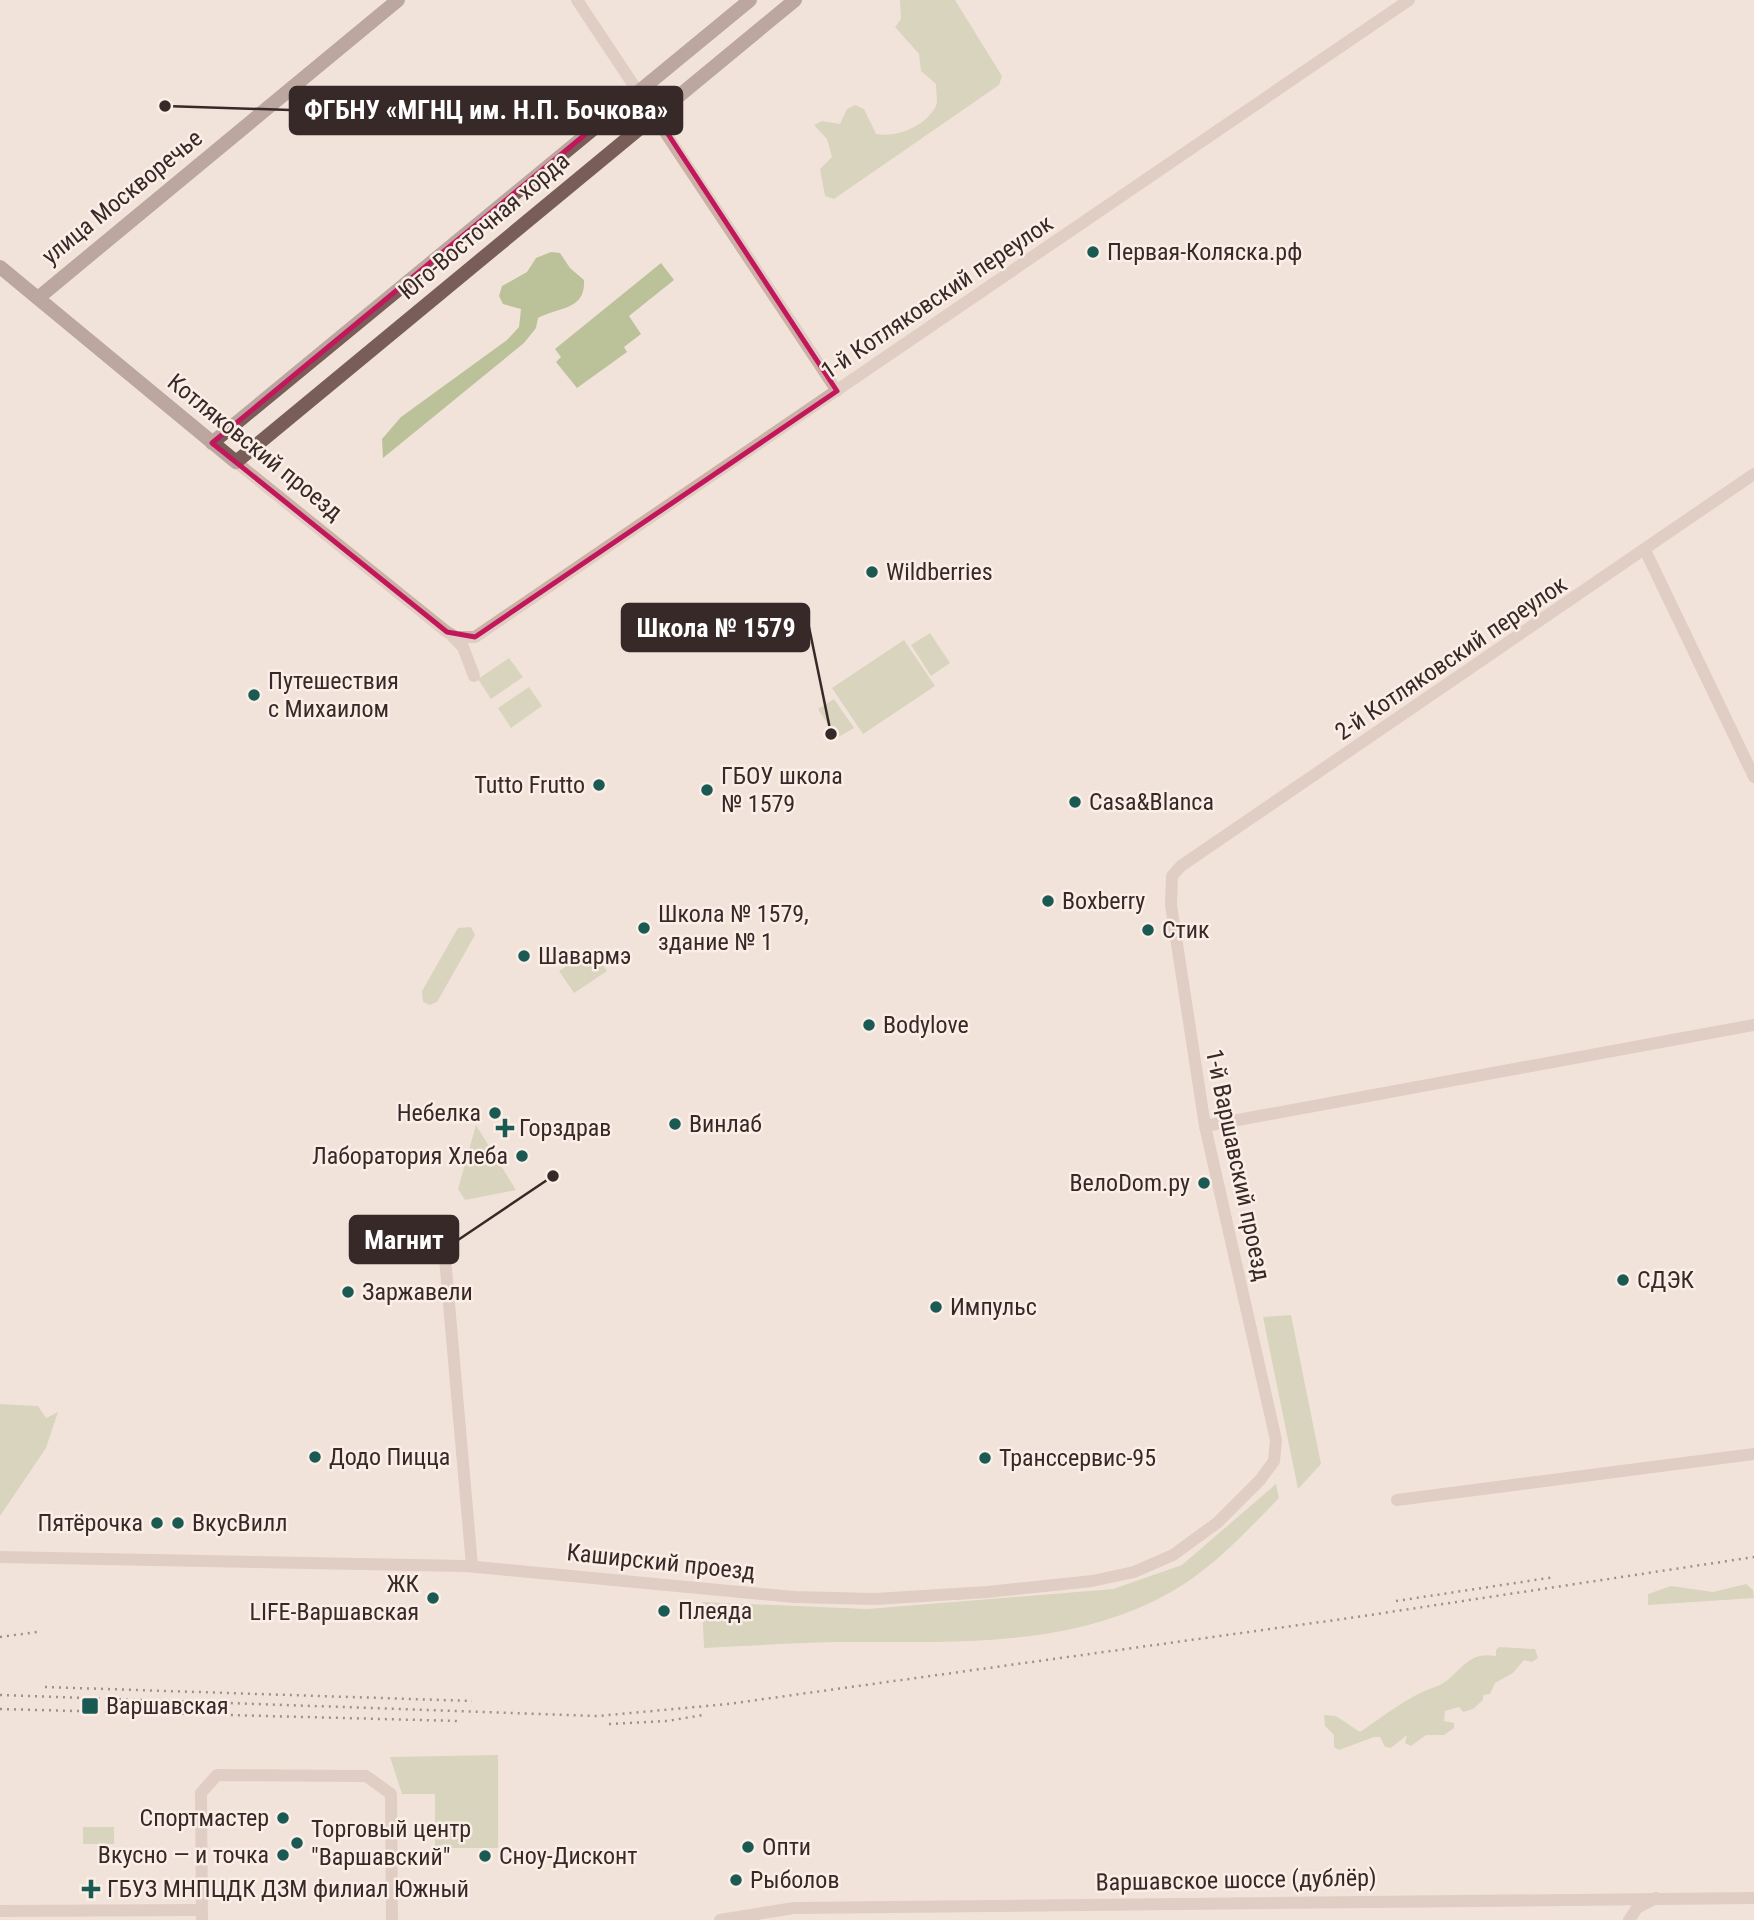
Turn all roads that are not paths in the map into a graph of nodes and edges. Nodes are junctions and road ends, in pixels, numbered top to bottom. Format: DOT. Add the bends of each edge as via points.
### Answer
graph roads {
  1 [pos="398,0"];
  2 [pos="577,0"];
  3 [pos="750,0"];
  4 [pos="794,0"];
  5 [pos="1409,0"];
  6 [pos="639,90"];
  7 [pos="654,114"];
  8 [pos="0,267"];
  9 [pos="38,298"];
  10 [pos="837,391"];
  11 [pos="212,443"];
  12 [pos="236,462"];
  13 [pos="1754,474"];
  14 [pos="1645,550"];
  15 [pos="447,632"];
  16 [pos="475,637"];
  17 [pos="467,657"];
  18 [pos="474,676"];
  19 [pos="1754,778"];
  20 [pos="1172,876"];
  21 [pos="1754,1025"];
  22 [pos="1205,1126"];
  23 [pos="442,1224"];
  24 [pos="1754,1454"];
  25 [pos="1273,1461"];
  26 [pos="1397,1500"];
  27 [pos="0,1557"];
  28 [pos="472,1566"];
  29 [pos="1659,1896"];
  30 [pos="1754,1898"];
  31 [pos="0,1911"];
  32 [pos="202,1915"];
  33 [pos="392,1920"];
  34 [pos="720,1920"];
  35 [pos="1629,1920"];
  1 -- 9 [label="main road, улица Москворечье"];
  2 -- 6 [label="street"];
  3 -- 6 [label="main road, Юго-Восточная хорда"];
  4 -- 7 [label="main road, Юго-Восточная хорда"];
  5 -- 10 [label="street, 1-й Котляковский переулок"];
  6 -- 7 [label="street"];
  6 -- 11 [label="main road, Юго-Восточная хорда"];
  7 -- 10 [label="street"];
  7 -- 12 [label="main road, Юго-Восточная хорда"];
  8 -- 9 [label="main road, Котляковский проезд"];
  9 -- 11 [label="main road, Котляковский проезд"];
  10 -- 16 [label="street, 1-й Котляковский переулок"];
  11 -- 12 [label="main road, Котляковский проезд"];
  12 -- 15 [label="street, Котляковский проезд"];
  13 -- 14 [label="street, 2-й Котляковский переулок"];
  14 -- 19 [label="street"];
  14 -- 20 [label="street, 2-й Котляковский переулок"];
  15 -- 16 [label="street, Котляковский проезд"];
  15 -- 17 [label="street"];
  16 -- 17 [label="street"];
  17 -- 18 [label="street"];
  20 -- 22 [label="street, 1-й Варшавский проезд" via="1171,905"];
  21 -- 22 [label="street"];
  22 -- 25 [label="street, 1-й Варшавский проезд" via="1276,1440"];
  23 -- 28 [label="street"];
  24 -- 26 [label="street"];
  25 -- 28 [label="street, Каширский проезд" via="1217,1523 1173,1555 1134,1572 1093,1581 875,1599 794,1597"];
  27 -- 28 [label="street, Каширский проезд"];
  29 -- 30 [label="street, Варшавское шоссе (дублёр)"];
  29 -- 34 [label="street, Варшавское шоссе (дублёр)" via="808,1908"];
  29 -- 35 [label="street" via="1637,1908"];
  31 -- 32 [label="street"];
  32 -- 33 [label="street" via="201,1793 217,1775 366,1776 391,1794"];
}
